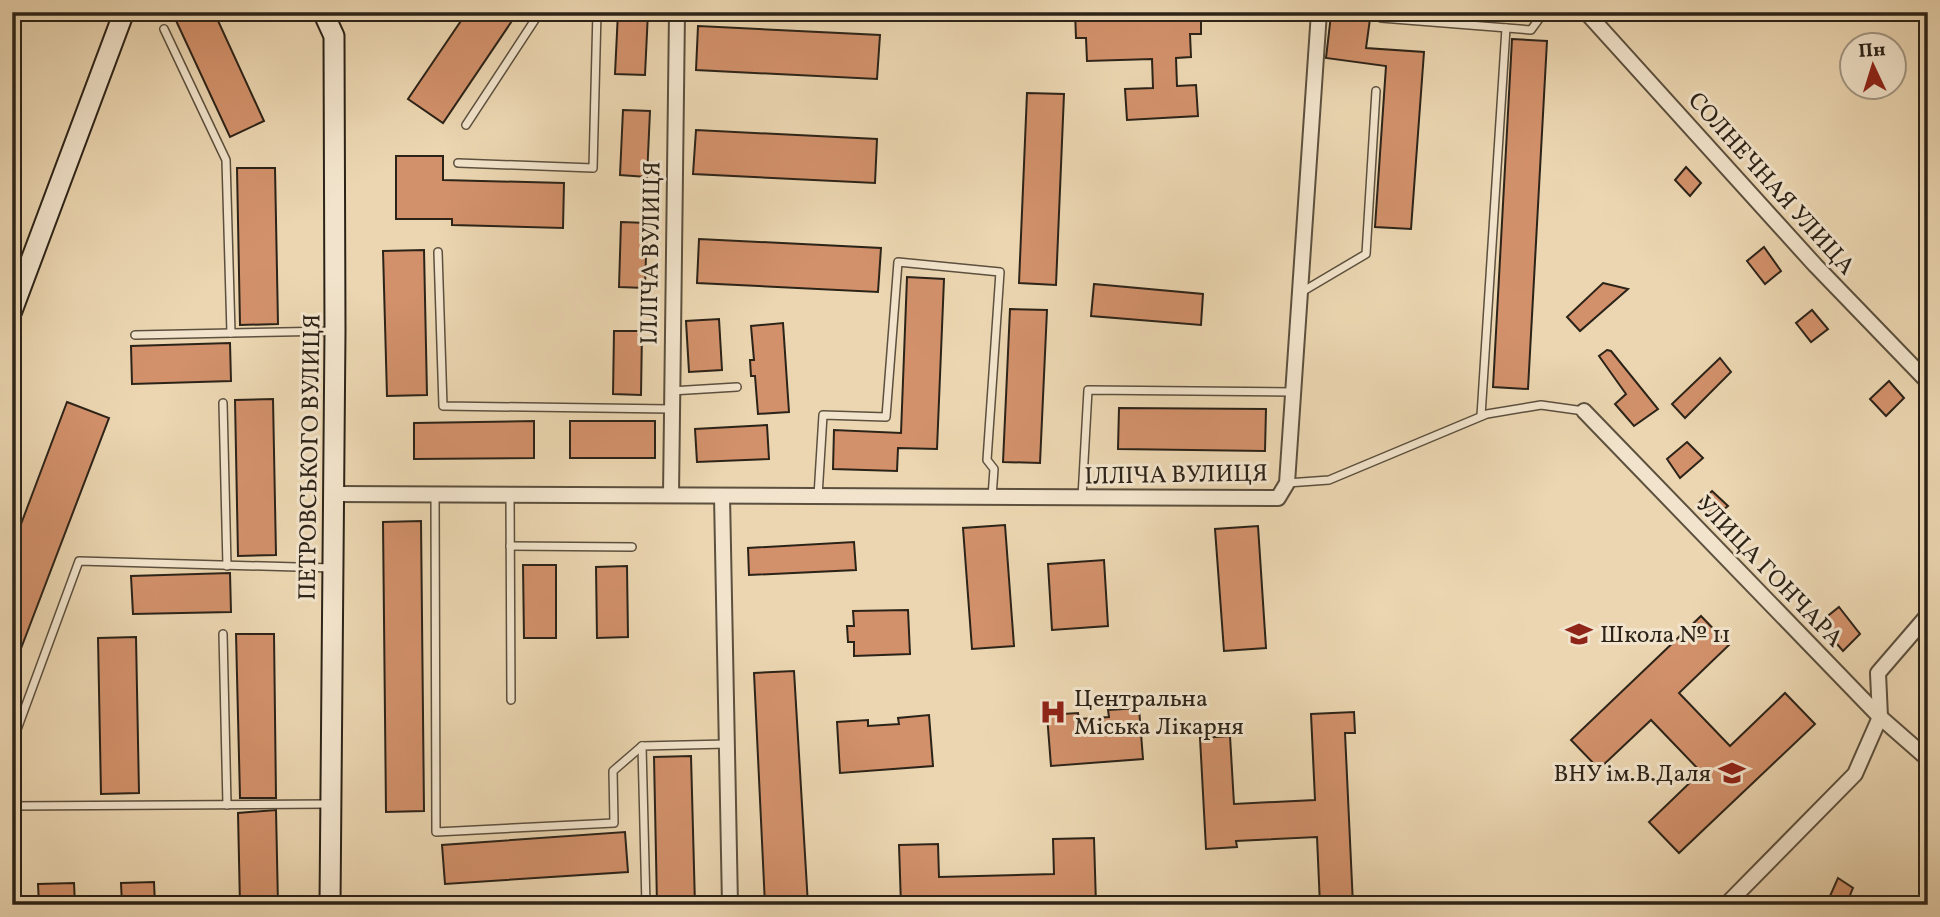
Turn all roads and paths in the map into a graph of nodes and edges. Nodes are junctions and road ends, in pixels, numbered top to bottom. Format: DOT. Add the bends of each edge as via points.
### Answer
graph roads {
  1 [pos="124,12"];
  2 [pos="323,12"];
  3 [pos="540,12"];
  4 [pos="597,12"];
  5 [pos="677,12"];
  6 [pos="1320,12"];
  7 [pos="1544,12"];
  8 [pos="1586,12"];
  9 [pos="1381,18"];
  10 [pos="1506,28"];
  11 [pos="164,29"];
  12 [pos="1376,91"];
  13 [pos="466,125"];
  14 [pos="458,163"];
  15 [pos="438,252"];
  16 [pos="1300,293"];
  17 [pos="12,311"];
  18 [pos="335,331"];
  19 [pos="231,333"];
  20 [pos="135,335"];
  21 [pos="1928,383"];
  22 [pos="737,387"];
  23 [pos="670,391"];
  24 [pos="1293,392"];
  25 [pos="223,403"];
  26 [pos="670,409"];
  27 [pos="1584,411"];
  28 [pos="1481,416"];
  29 [pos="1287,483"];
  30 [pos="334,494"];
  31 [pos="435,494"];
  32 [pos="510,495"];
  33 [pos="671,495"];
  34 [pos="723,496"];
  35 [pos="818,497"];
  36 [pos="992,497"];
  37 [pos="1082,498"];
  38 [pos="510,546"];
  39 [pos="632,547"];
  40 [pos="227,566"];
  41 [pos="332,568"];
  42 [pos="1928,615"];
  43 [pos="223,635"];
  44 [pos="511,700"];
  45 [pos="1880,717"];
  46 [pos="12,744"];
  47 [pos="727,744"];
  48 [pos="642,746"];
  49 [pos="1928,760"];
  50 [pos="227,804"];
  51 [pos="331,804"];
  52 [pos="12,806"];
  53 [pos="330,905"];
  54 [pos="646,905"];
  55 [pos="730,905"];
  56 [pos="1726,905"];
  1 -- 17 [label="main road"];
  2 -- 18 [label="main road, ПЕТРОВСЬКОГО ВУЛИЦЯ" via="334,36"];
  3 -- 13 [label="lane"];
  4 -- 14 [label="lane" via="593,168"];
  5 -- 23 [label="street, ІЛЛІЧА ВУЛИЦЯ"];
  6 -- 16 [label="street, ІЛЛІЧА ВУЛИЦЯ"];
  7 -- 10 [label="lane" via="1531,30"];
  8 -- 21 [label="street, СОЛНЕЧНАЯ УЛИЦА"];
  9 -- 10 [label="lane"];
  10 -- 28 [label="lane"];
  11 -- 19 [label="lane" via="226,160"];
  12 -- 16 [label="lane" via="1366,254"];
  15 -- 26 [label="lane" via="443,406"];
  16 -- 24 [label="street, ІЛЛІЧА ВУЛИЦЯ"];
  18 -- 19 [label="lane"];
  18 -- 30 [label="main road, ПЕТРОВСЬКОГО ВУЛИЦЯ"];
  19 -- 20 [label="lane"];
  22 -- 23 [label="lane"];
  23 -- 26 [label="street, ІЛЛІЧА ВУЛИЦЯ"];
  24 -- 29 [label="street, ІЛЛІЧА ВУЛИЦЯ"];
  24 -- 37 [label="lane" via="1088,390"];
  25 -- 40 [label="lane"];
  26 -- 33 [label="street, ІЛЛІЧА ВУЛИЦЯ"];
  27 -- 28 [label="lane" via="1541,405"];
  27 -- 45 [label="street, УЛИЦА ГОНЧАРА"];
  28 -- 29 [label="lane" via="1329,480"];
  29 -- 37 [label="street, ІЛЛІЧА ВУЛИЦЯ" via="1278,498"];
  30 -- 31 [label="street, ІЛЛІЧА ВУЛИЦЯ"];
  30 -- 41 [label="main road, ПЕТРОВСЬКОГО ВУЛИЦЯ"];
  31 -- 32 [label="street, ІЛЛІЧА ВУЛИЦЯ"];
  31 -- 48 [label="lane" via="436,832 614,823 613,771"];
  32 -- 33 [label="street, ІЛЛІЧА ВУЛИЦЯ"];
  32 -- 38 [label="lane"];
  33 -- 34 [label="street, ІЛЛІЧА ВУЛИЦЯ"];
  34 -- 35 [label="street, ІЛЛІЧА ВУЛИЦЯ"];
  34 -- 47 [label="street"];
  35 -- 36 [label="street, ІЛЛІЧА ВУЛИЦЯ"];
  35 -- 36 [label="lane" via="823,415 886,417 898,262 1000,272 988,460 994,469"];
  36 -- 37 [label="street, ІЛЛІЧА ВУЛИЦЯ"];
  38 -- 39 [label="lane"];
  38 -- 44 [label="lane"];
  40 -- 41 [label="lane"];
  40 -- 46 [label="lane" via="79,561"];
  41 -- 51 [label="main road, ПЕТРОВСЬКОГО ВУЛИЦЯ"];
  42 -- 45 [label="street" via="1878,673"];
  43 -- 50 [label="lane"];
  45 -- 49 [label="street, УЛИЦА ГОНЧАРА"];
  45 -- 56 [label="street" via="1855,774"];
  47 -- 48 [label="lane"];
  47 -- 55 [label="street"];
  48 -- 54 [label="lane"];
  50 -- 51 [label="lane"];
  50 -- 52 [label="lane"];
  51 -- 53 [label="main road, ПЕТРОВСЬКОГО ВУЛИЦЯ"];
}
